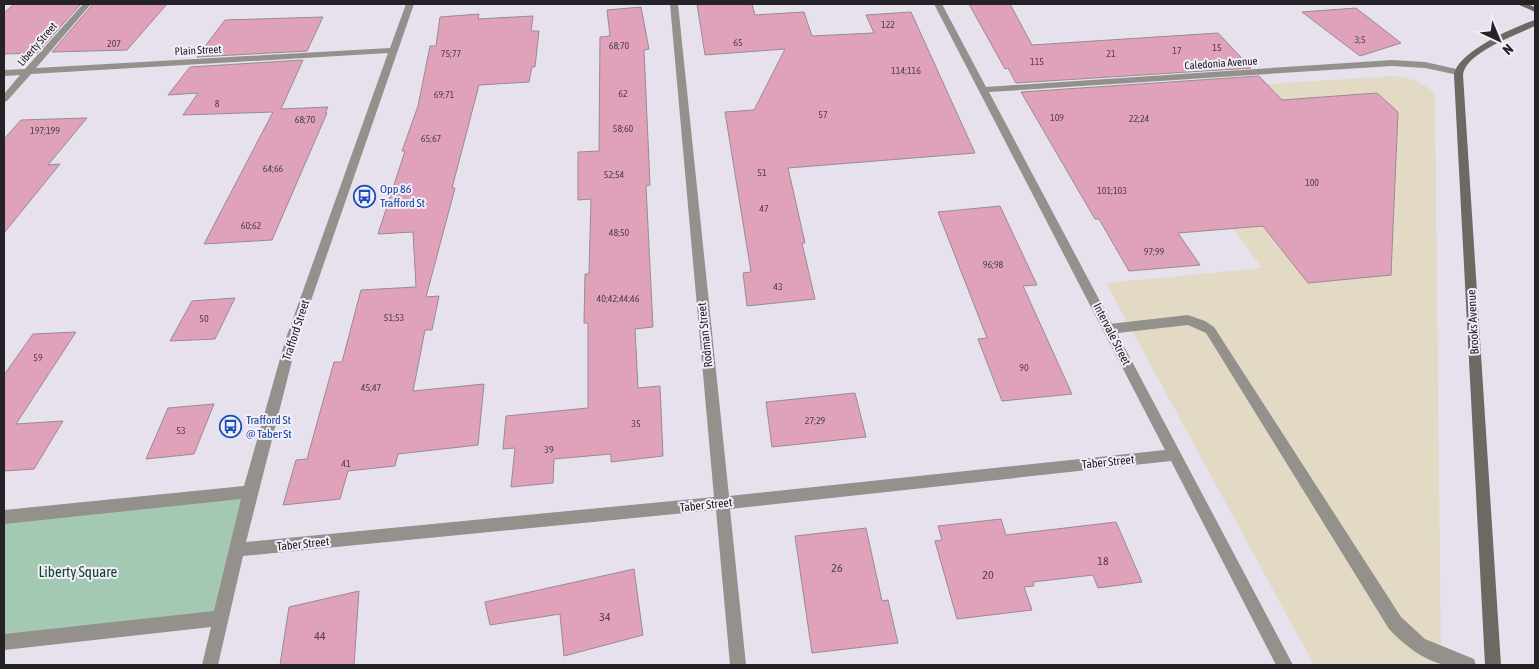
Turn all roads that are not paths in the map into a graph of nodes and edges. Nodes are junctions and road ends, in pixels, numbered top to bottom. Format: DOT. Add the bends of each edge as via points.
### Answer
graph roads {
  1 [pos="87,4"];
  2 [pos="410,4"];
  3 [pos="674,4"];
  4 [pos="938,4"];
  5 [pos="1521,4"];
  6 [pos="1535,10"];
  7 [pos="1535,24"];
  8 [pos="393,50"];
  9 [pos="28,72"];
  10 [pos="1458,72"];
  11 [pos="4,73"];
  12 [pos="984,90"];
  13 [pos="4,99"];
  14 [pos="1109,329"];
  15 [pos="1175,455"];
  16 [pos="250,492"];
  17 [pos="723,503"];
  18 [pos="4,517"];
  19 [pos="236,550"];
  20 [pos="220,618"];
  21 [pos="4,642"];
  22 [pos="210,665"];
  23 [pos="738,665"];
  24 [pos="1284,665"];
  25 [pos="1468,665"];
  26 [pos="1494,665"];
  1 -- 9 [label="street, Liberty Street"];
  2 -- 8 [label="street, Trafford Street"];
  3 -- 17 [label="street, Rodman Street"];
  4 -- 12 [label="street, Intervale Street"];
  5 -- 6 [label="street"];
  7 -- 10 [label="street" via="1481,51 1462,63"];
  8 -- 9 [label="street, Plain Street"];
  8 -- 16 [label="street, Trafford Street" via="291,341"];
  9 -- 11 [label="street, Plain Street"];
  9 -- 13 [label="street, Liberty Street"];
  10 -- 12 [label="street, Caledonia Avenue" via="1392,63"];
  10 -- 26 [label="street, Brooks Avenue"];
  12 -- 14 [label="street, Intervale Street"];
  14 -- 15 [label="street, Intervale Street"];
  14 -- 25 [label="street" via="1188,320 1210,330 1395,623 1407,638 1424,648"];
  15 -- 17 [label="street, Taber Street"];
  15 -- 24 [label="street, Intervale Street"];
  16 -- 18 [label="street"];
  16 -- 19 [label="street, Trafford Street"];
  17 -- 19 [label="street, Taber Street"];
  17 -- 23 [label="street, Rodman Street"];
  19 -- 20 [label="street, Trafford Street"];
  20 -- 21 [label="street"];
  20 -- 22 [label="street, Trafford Street"];
}
